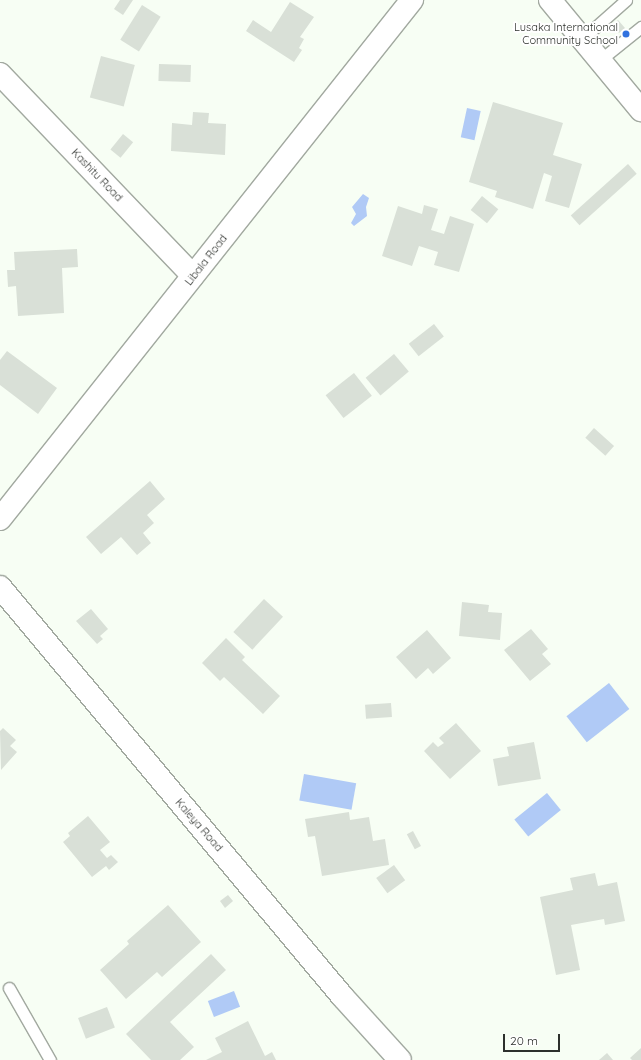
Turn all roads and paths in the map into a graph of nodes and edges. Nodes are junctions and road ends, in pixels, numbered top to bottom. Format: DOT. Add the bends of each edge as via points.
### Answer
graph roads {
  1 [pos="412,0"];
  2 [pos="550,0"];
  3 [pos="626,0"];
  4 [pos="641,27"];
  5 [pos="582,39"];
  6 [pos="600,60"];
  7 [pos="0,74"];
  8 [pos="641,110"];
  9 [pos="193,276"];
  10 [pos="0,519"];
  11 [pos="0,587"];
  12 [pos="9,988"];
  13 [pos="50,1060"];
  14 [pos="400,1060"];
  1 -- 9 [label="street, Libala Road"];
  2 -- 5 [label="street"];
  3 -- 5 [label="lane"];
  4 -- 6 [label="lane"];
  5 -- 6 [label="street"];
  6 -- 8 [label="street"];
  7 -- 9 [label="street, Kashitu Road"];
  9 -- 10 [label="street, Libala Road"];
  11 -- 14 [label="street, Kaleya Road" via="342,996"];
  12 -- 13 [label="lane"];
}
